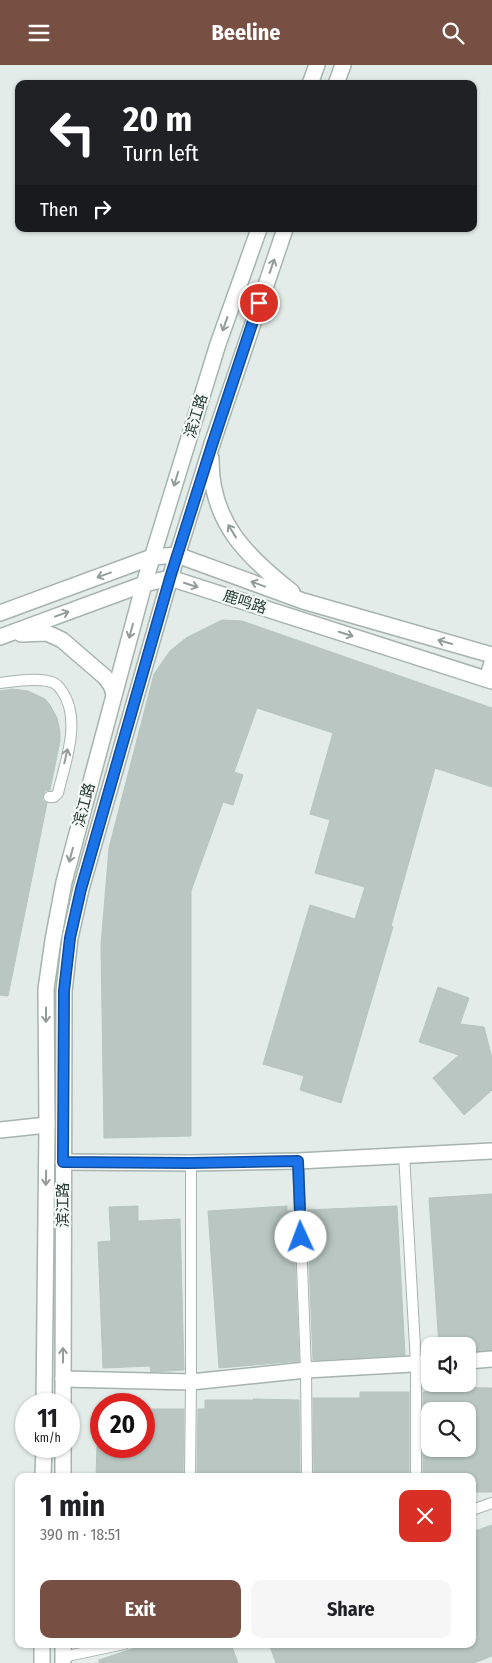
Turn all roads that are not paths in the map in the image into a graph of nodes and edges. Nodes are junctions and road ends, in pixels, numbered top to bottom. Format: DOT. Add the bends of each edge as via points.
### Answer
graph roads {
  1 [pos="317,65"];
  2 [pos="343,65"];
  3 [pos="311,80"];
  4 [pos="337,80"];
  5 [pos="258,232"];
  6 [pos="284,232"];
  7 [pos="212,445"];
  8 [pos="177,555"];
  9 [pos="152,557"];
  10 [pos="170,578"];
  11 [pos="144,584"];
  12 [pos="303,601"];
  13 [pos="0,613"];
  14 [pos="0,637"];
  15 [pos="492,655"];
  16 [pos="492,663"];
  17 [pos="490,680"];
  18 [pos="0,683"];
  19 [pos="114,694"];
  20 [pos="49,797"];
  21 [pos="47,1125"];
  22 [pos="0,1130"];
  23 [pos="492,1151"];
  24 [pos="404,1154"];
  25 [pos="298,1161"];
  26 [pos="63,1162"];
  27 [pos="190,1163"];
  28 [pos="421,1342"];
  29 [pos="492,1359"];
  30 [pos="476,1360"];
  31 [pos="421,1364"];
  32 [pos="306,1370"];
  33 [pos="63,1379"];
  34 [pos="192,1382"];
  35 [pos="421,1392"];
  36 [pos="44,1393"];
  37 [pos="63,1393"];
  38 [pos="44,1458"];
  39 [pos="63,1458"];
  40 [pos="43,1473"];
  41 [pos="63,1473"];
  42 [pos="190,1473"];
  43 [pos="306,1473"];
  44 [pos="416,1473"];
  45 [pos="492,1503"];
  46 [pos="476,1509"];
  47 [pos="42,1648"];
  48 [pos="102,1648"];
  49 [pos="63,1655"];
  50 [pos="42,1663"];
  1 -- 3 [label="street"];
  2 -- 4 [label="street"];
  5 -- 9 [label="street, 滨江路, one-way" via="218,344"];
  7 -- 6 [label="street, 滨江路, one-way"];
  7 -- 8 [label="street, 滨江路"];
  12 -- 7 [label="street, one-way" via="245,551 231,531 213,490"];
  8 -- 9 [label="street, 鹿鸣路"];
  8 -- 10 [label="street, 滨江路"];
  12 -- 8 [label="street, 鹿鸣路, one-way"];
  9 -- 11 [label="street, 滨江路"];
  9 -- 13 [label="street, 鹿鸣路, one-way"];
  10 -- 11 [label="street"];
  10 -- 17 [label="street, 鹿鸣路, one-way"];
  10 -- 26 [label="street, 滨江路" via="81,889 70,938 64,991"];
  14 -- 11 [label="street, one-way"];
  11 -- 19 [label="street, 滨江路, one-way"];
  15 -- 12 [label="street, 鹿鸣路, one-way"];
  14 -- 19 [label="street" via="38,633 55,636 105,677"];
  16 -- 17 [label="street"];
  20 -- 18 [label="lane, one-way" via="58,793 69,744 68,701 59,687 51,682"];
  19 -- 21 [label="street, 滨江路, one-way" via="64,883 53,940 46,989"];
  21 -- 22 [label="street"];
  21 -- 36 [label="street, 滨江路, one-way"];
  23 -- 24 [label="street"];
  24 -- 25 [label="street"];
  24 -- 28 [label="lane"];
  25 -- 27 [label="street"];
  25 -- 32 [label="lane"];
  26 -- 27 [label="street"];
  33 -- 26 [label="street, 滨江路, one-way"];
  27 -- 34 [label="lane"];
  29 -- 30 [label="street"];
  31 -- 32 [label="street"];
  32 -- 34 [label="street"];
  32 -- 43 [label="lane"];
  33 -- 34 [label="street"];
  33 -- 37 [label="street, 滨江路"];
  34 -- 42 [label="lane"];
  35 -- 44 [label="lane"];
  38 -- 40 [label="street"];
  39 -- 41 [label="street"];
  45 -- 46 [label="lane"];
  47 -- 50 [label="street"];
  48 -- 49 [label="lane"];
}
